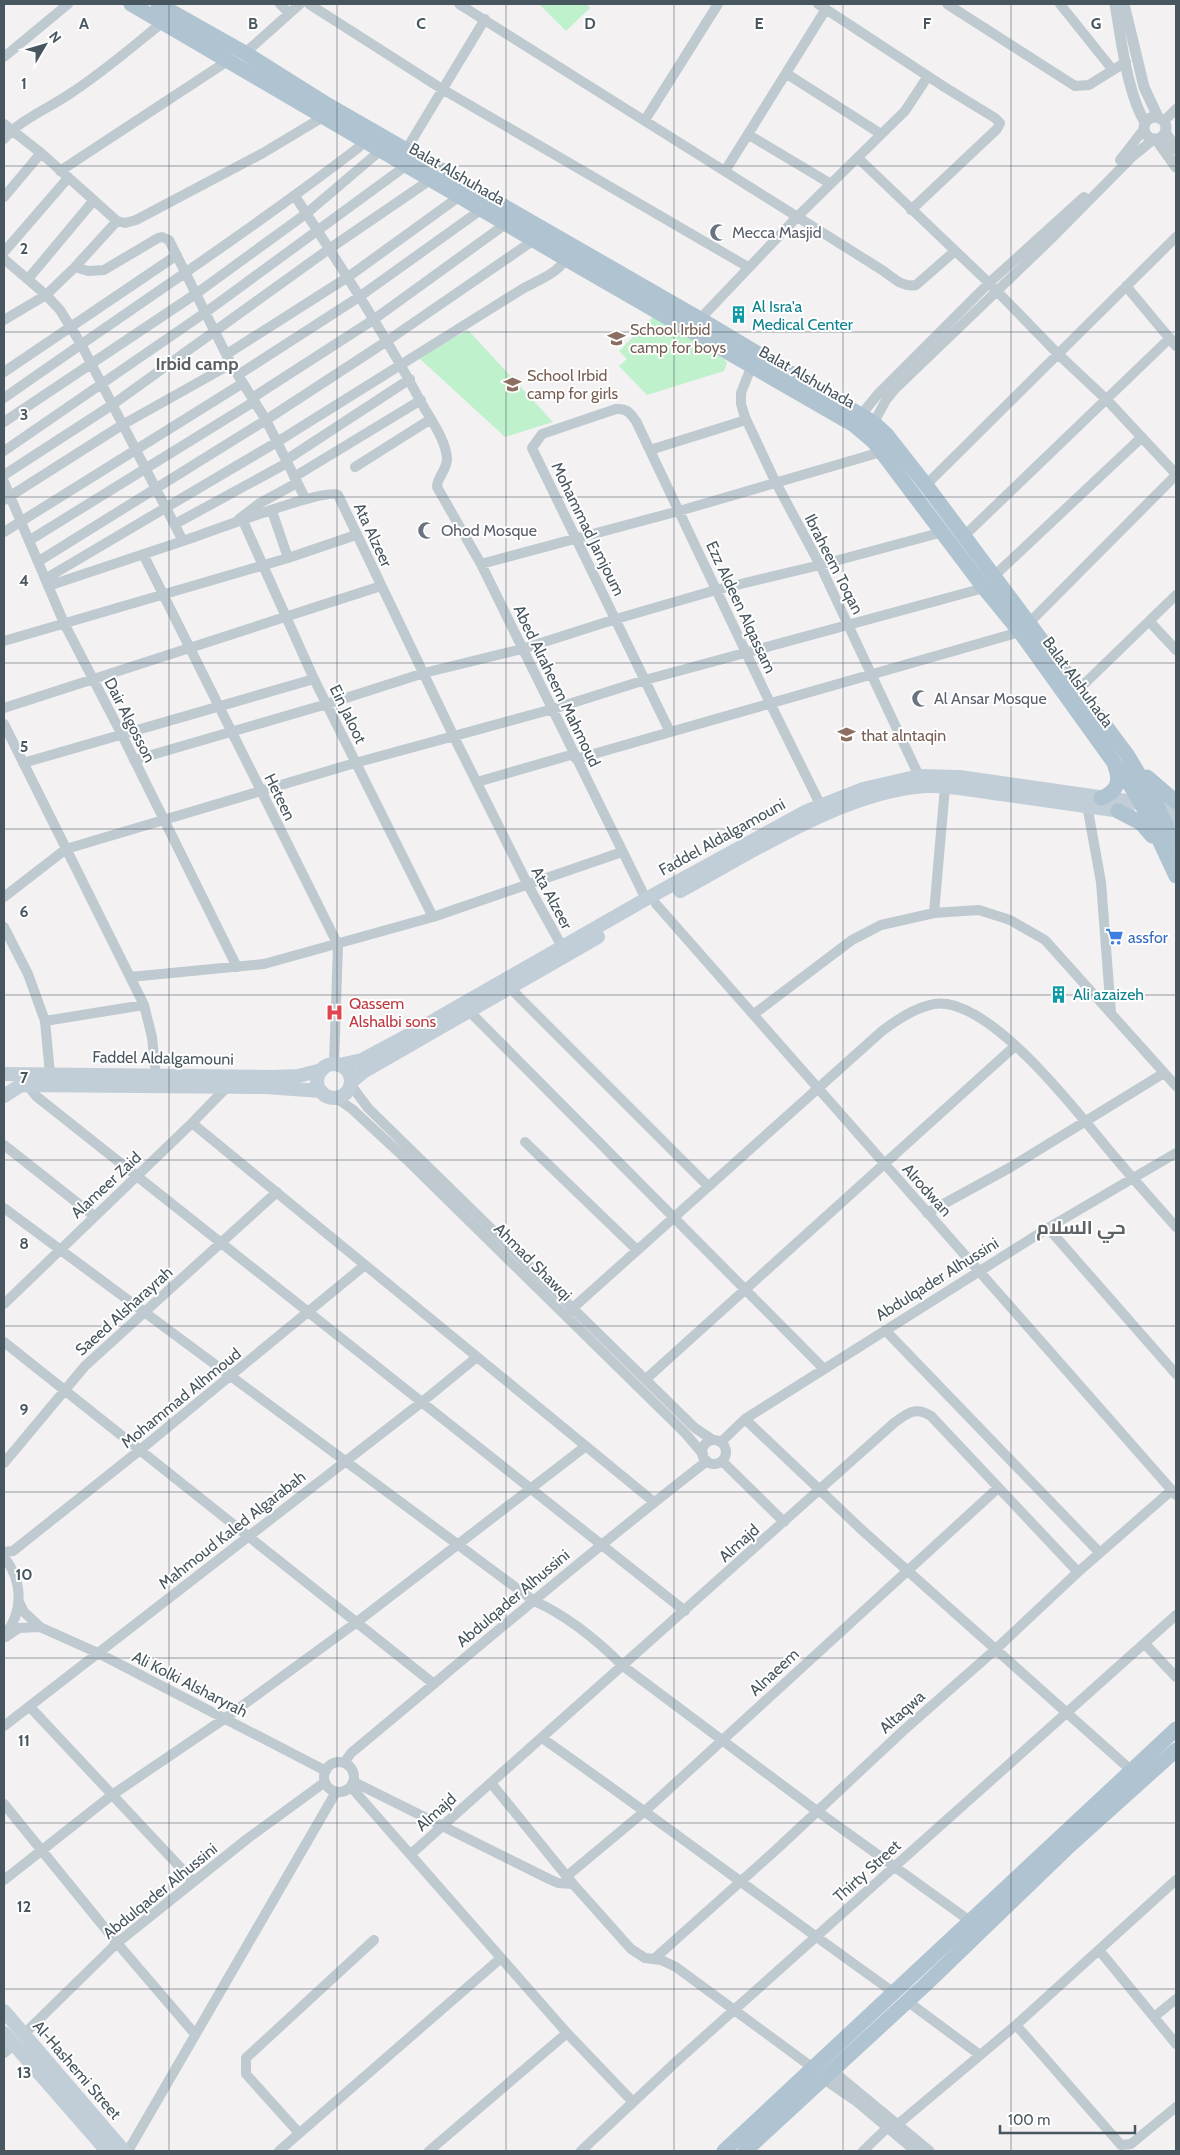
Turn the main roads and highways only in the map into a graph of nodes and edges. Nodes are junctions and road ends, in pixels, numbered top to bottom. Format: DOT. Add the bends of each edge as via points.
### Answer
graph roads {
  1 [pos="131,4"];
  2 [pos="158,4"];
  3 [pos="326,111"];
  4 [pos="407,158"];
  5 [pos="570,252"];
  6 [pos="864,424"];
  7 [pos="988,582"];
  8 [pos="1024,628"];
  9 [pos="1121,759"];
  10 [pos="1101,798"];
  11 [pos="1176,802"];
  12 [pos="1176,808"];
  13 [pos="1118,811"];
  14 [pos="1157,812"];
  15 [pos="1176,848"];
  16 [pos="1173,870"];
  17 [pos="651,902"];
  18 [pos="564,951"];
  19 [pos="332,1066"];
  20 [pos="4,1075"];
  21 [pos="351,1083"];
  22 [pos="321,1091"];
  23 [pos="6,1094"];
  24 [pos="1176,1729"];
  25 [pos="1176,1750"];
  26 [pos="913,1974"];
  27 [pos="924,1986"];
  28 [pos="4,2011"];
  29 [pos="4,2033"];
  30 [pos="14,2044"];
  31 [pos="823,2072"];
  32 [pos="100,2149"];
  33 [pos="124,2151"];
  34 [pos="724,2151"];
  35 [pos="745,2151"];
  1 -- 3 [label="main road, Balat Alshuhada"];
  2 -- 3 [label="main road" via="245,53"];
  3 -- 4 [label="main road"];
  3 -- 4 [label="main road, Balat Alshuhada" via="365,141"];
  4 -- 5 [label="main road"];
  4 -- 5 [label="main road, Balat Alshuhada" via="430,180 534,240"];
  5 -- 6 [label="main road, Balat Alshuhada" via="752,365"];
  5 -- 6 [label="main road" via="700,319"];
  6 -- 7 [label="main road, Balat Alshuhada" via="881,452 943,532"];
  6 -- 7 [label="main road" via="886,434 963,537"];
  7 -- 8 [label="main road, Balat Alshuhada"];
  8 -- 9 [label="main road, Balat Alshuhada"];
  8 -- 9 [label="main road" via="1079,689"];
  9 -- 10 [label="main road" via="1118,784 1110,795"];
  9 -- 11 [label="main road"];
  9 -- 14 [label="main road, Balat Alshuhada"];
  10 -- 14 [label="main road, Faddel Aldalgamouni"];
  10 -- 17 [label="main road, Faddel Aldalgamouni" via="959,777 919,776 863,789 820,804"];
  12 -- 14 [label="main road"];
  13 -- 14 [label="main road, Faddel Aldalgamouni"];
  13 -- 16 [label="main road" via="1141,823"];
  13 -- 17 [label="main road, Faddel Aldalgamouni" via="945,787 894,791 833,810"];
  14 -- 15 [label="main road"];
  14 -- 16 [label="main road, Balat Alshuhada"];
  17 -- 18 [label="main road, Faddel Aldalgamouni"];
  18 -- 19 [label="main road, Faddel Aldalgamouni" via="367,1058"];
  18 -- 21 [label="main road, Faddel Aldalgamouni" via="510,988 363,1072"];
  19 -- 20 [label="main road, Faddel Aldalgamouni" via="292,1076"];
  19 -- 21 [label="main road" via="347,1070"];
  19 -- 22 [label="main road" via="318,1081"];
  20 -- 23 [label="main road" via="11,1084"];
  21 -- 22 [label="main road" via="344,1095 336,1098 330,1098"];
  22 -- 23 [label="main road" via="291,1088 17,1086"];
  24 -- 26 [label="main road"];
  25 -- 27 [label="main road"];
  26 -- 27 [label="main road"];
  26 -- 31 [label="main road" via="893,1992"];
  27 -- 31 [label="main road"];
  28 -- 30 [label="main road, Al-Hashemi Street"];
  29 -- 30 [label="main road, Al-Hashemi Street"];
  30 -- 32 [label="main road, Al-Hashemi Street"];
  30 -- 33 [label="main road, Al-Hashemi Street"];
  31 -- 34 [label="main road"];
  31 -- 35 [label="main road"];
}
